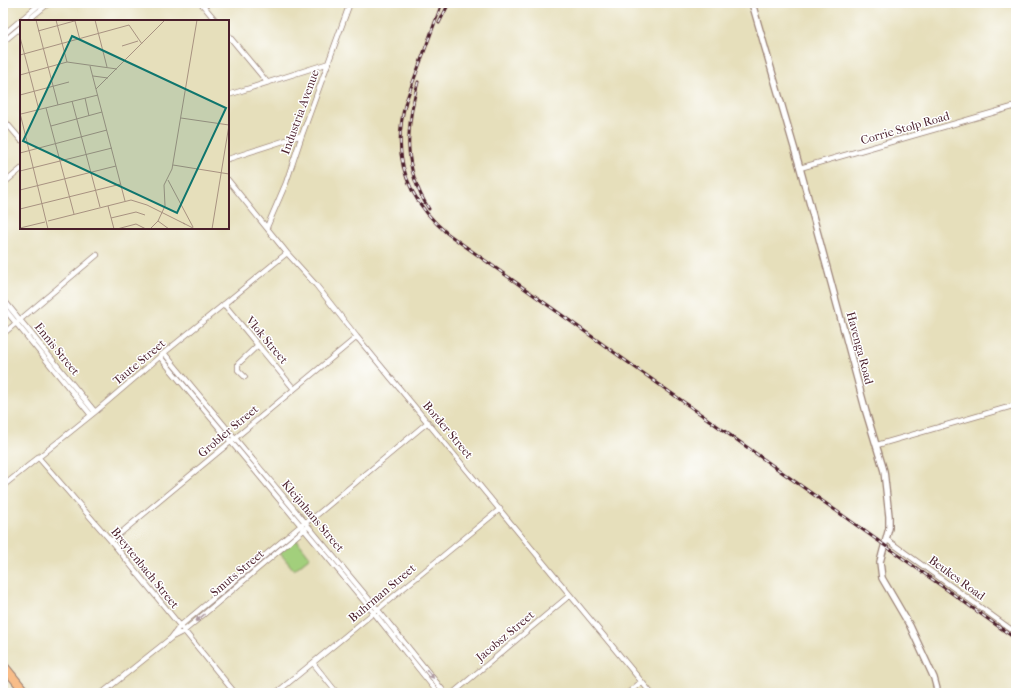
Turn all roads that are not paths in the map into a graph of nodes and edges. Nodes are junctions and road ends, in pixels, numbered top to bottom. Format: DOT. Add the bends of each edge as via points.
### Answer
graph roads {
  1 [pos="41,3"];
  2 [pos="49,3"];
  3 [pos="201,3"];
  4 [pos="350,3"];
  5 [pos="752,3"];
  6 [pos="21,20"];
  7 [pos="28,20"];
  8 [pos="215,20"];
  9 [pos="20,21"];
  10 [pos="20,28"];
  11 [pos="3,35"];
  12 [pos="229,36"];
  13 [pos="3,42"];
  14 [pos="329,63"];
  15 [pos="268,82"];
  16 [pos="229,95"];
  17 [pos="1016,106"];
  18 [pos="3,120"];
  19 [pos="302,135"];
  20 [pos="20,139"];
  21 [pos="229,159"];
  22 [pos="800,168"];
  23 [pos="20,170"];
  24 [pos="229,181"];
  25 [pos="3,184"];
  26 [pos="267,227"];
  27 [pos="287,253"];
  28 [pos="97,255"];
  29 [pos="3,299"];
  30 [pos="224,304"];
  31 [pos="3,307"];
  32 [pos="18,321"];
  33 [pos="3,334"];
  34 [pos="357,337"];
  35 [pos="258,345"];
  36 [pos="162,355"];
  37 [pos="245,377"];
  38 [pos="294,389"];
  39 [pos="1016,405"];
  40 [pos="93,414"];
  41 [pos="428,422"];
  42 [pos="233,439"];
  43 [pos="877,444"];
  44 [pos="38,457"];
  45 [pos="4,484"];
  46 [pos="500,509"];
  47 [pos="305,526"];
  48 [pos="886,539"];
  49 [pos="111,541"];
  50 [pos="570,595"];
  51 [pos="376,611"];
  52 [pos="180,626"];
  53 [pos="184,631"];
  54 [pos="1016,633"];
  55 [pos="171,638"];
  56 [pos="313,663"];
  57 [pos="3,665"];
  58 [pos="641,682"];
  59 [pos="26,693"];
  60 [pos="102,693"];
  61 [pos="235,693"];
  62 [pos="276,693"];
  63 [pos="337,693"];
  64 [pos="438,693"];
  65 [pos="445,693"];
  66 [pos="453,693"];
  67 [pos="628,693"];
  68 [pos="651,693"];
  69 [pos="938,693"];
  1 -- 6 [label="street"];
  2 -- 7 [label="street"];
  3 -- 8 [label="street"];
  4 -- 14 [label="street, Industria Avenue"];
  5 -- 22 [label="street, Havenga Road"];
  9 -- 11 [label="street"];
  10 -- 13 [label="street"];
  12 -- 15 [label="street"];
  14 -- 15 [label="street"];
  14 -- 19 [label="street, Industria Avenue"];
  15 -- 16 [label="street"];
  17 -- 22 [label="street, Corrie Stolp Road"];
  18 -- 20 [label="street"];
  19 -- 21 [label="street"];
  19 -- 26 [label="street, Industria Avenue" via="286,183"];
  22 -- 43 [label="street, Havenga Road"];
  23 -- 25 [label="street"];
  24 -- 26 [label="street, Border Street"];
  26 -- 27 [label="street, Border Street"];
  27 -- 30 [label="street, Taute Street"];
  27 -- 34 [label="street, Border Street"];
  28 -- 32 [label="street"];
  29 -- 32 [label="street, Ennis Street"];
  30 -- 35 [label="street, Vlok Street"];
  30 -- 36 [label="street, Taute Street"];
  31 -- 32 [label="street, Ennis Street"];
  32 -- 33 [label="street"];
  32 -- 40 [label="street, Ennis Street"];
  34 -- 38 [label="street, Grobler Street"];
  34 -- 41 [label="street, Border Street"];
  35 -- 37 [label="street" via="238,364 238,370"];
  35 -- 38 [label="street, Vlok Street"];
  36 -- 40 [label="street, Taute Street"];
  36 -- 42 [label="street, Kleijnhans Street"];
  38 -- 42 [label="street, Grobler Street"];
  39 -- 43 [label="street"];
  40 -- 44 [label="street, Taute Street"];
  41 -- 46 [label="street, Border Street"];
  41 -- 47 [label="street, Smuts Street"];
  42 -- 47 [label="street, Kleijnhans Street"];
  42 -- 49 [label="street, Grobler Street"];
  43 -- 48 [label="street, Havenga Road" via="889,508"];
  44 -- 45 [label="street, Taute Street"];
  44 -- 49 [label="street, Breytenbach Street"];
  46 -- 50 [label="street, Border Street"];
  46 -- 51 [label="street, Buhrman Street"];
  47 -- 51 [label="street, Kleijnhans Street"];
  47 -- 52 [label="street, Smuts Street"];
  47 -- 53 [label="street, Smuts Street, one-way"];
  48 -- 54 [label="street, Beukes Road"];
  48 -- 69 [label="street, Havenga Road" via="880,562 882,578 910,626 934,678"];
  49 -- 52 [label="street, Breytenbach Street"];
  50 -- 58 [label="street, Border Street"];
  50 -- 66 [label="street, Jacobsz Street"];
  51 -- 56 [label="street, Buhrman Street"];
  51 -- 64 [label="street, Kleijnhans Street"];
  51 -- 65 [label="street, Kleijnhans Street, one-way"];
  52 -- 53 [label="street, Breytenbach Street"];
  52 -- 55 [label="street, Smuts Street"];
  53 -- 55 [label="street, Smuts Street"];
  53 -- 61 [label="street, Breytenbach Street"];
  55 -- 60 [label="street, Smuts Street"];
  56 -- 62 [label="street, Buhrman Street"];
  56 -- 63 [label="street"];
  57 -- 59 [label="highway"];
  58 -- 67 [label="street"];
  58 -- 68 [label="street, Border Street"];
}
